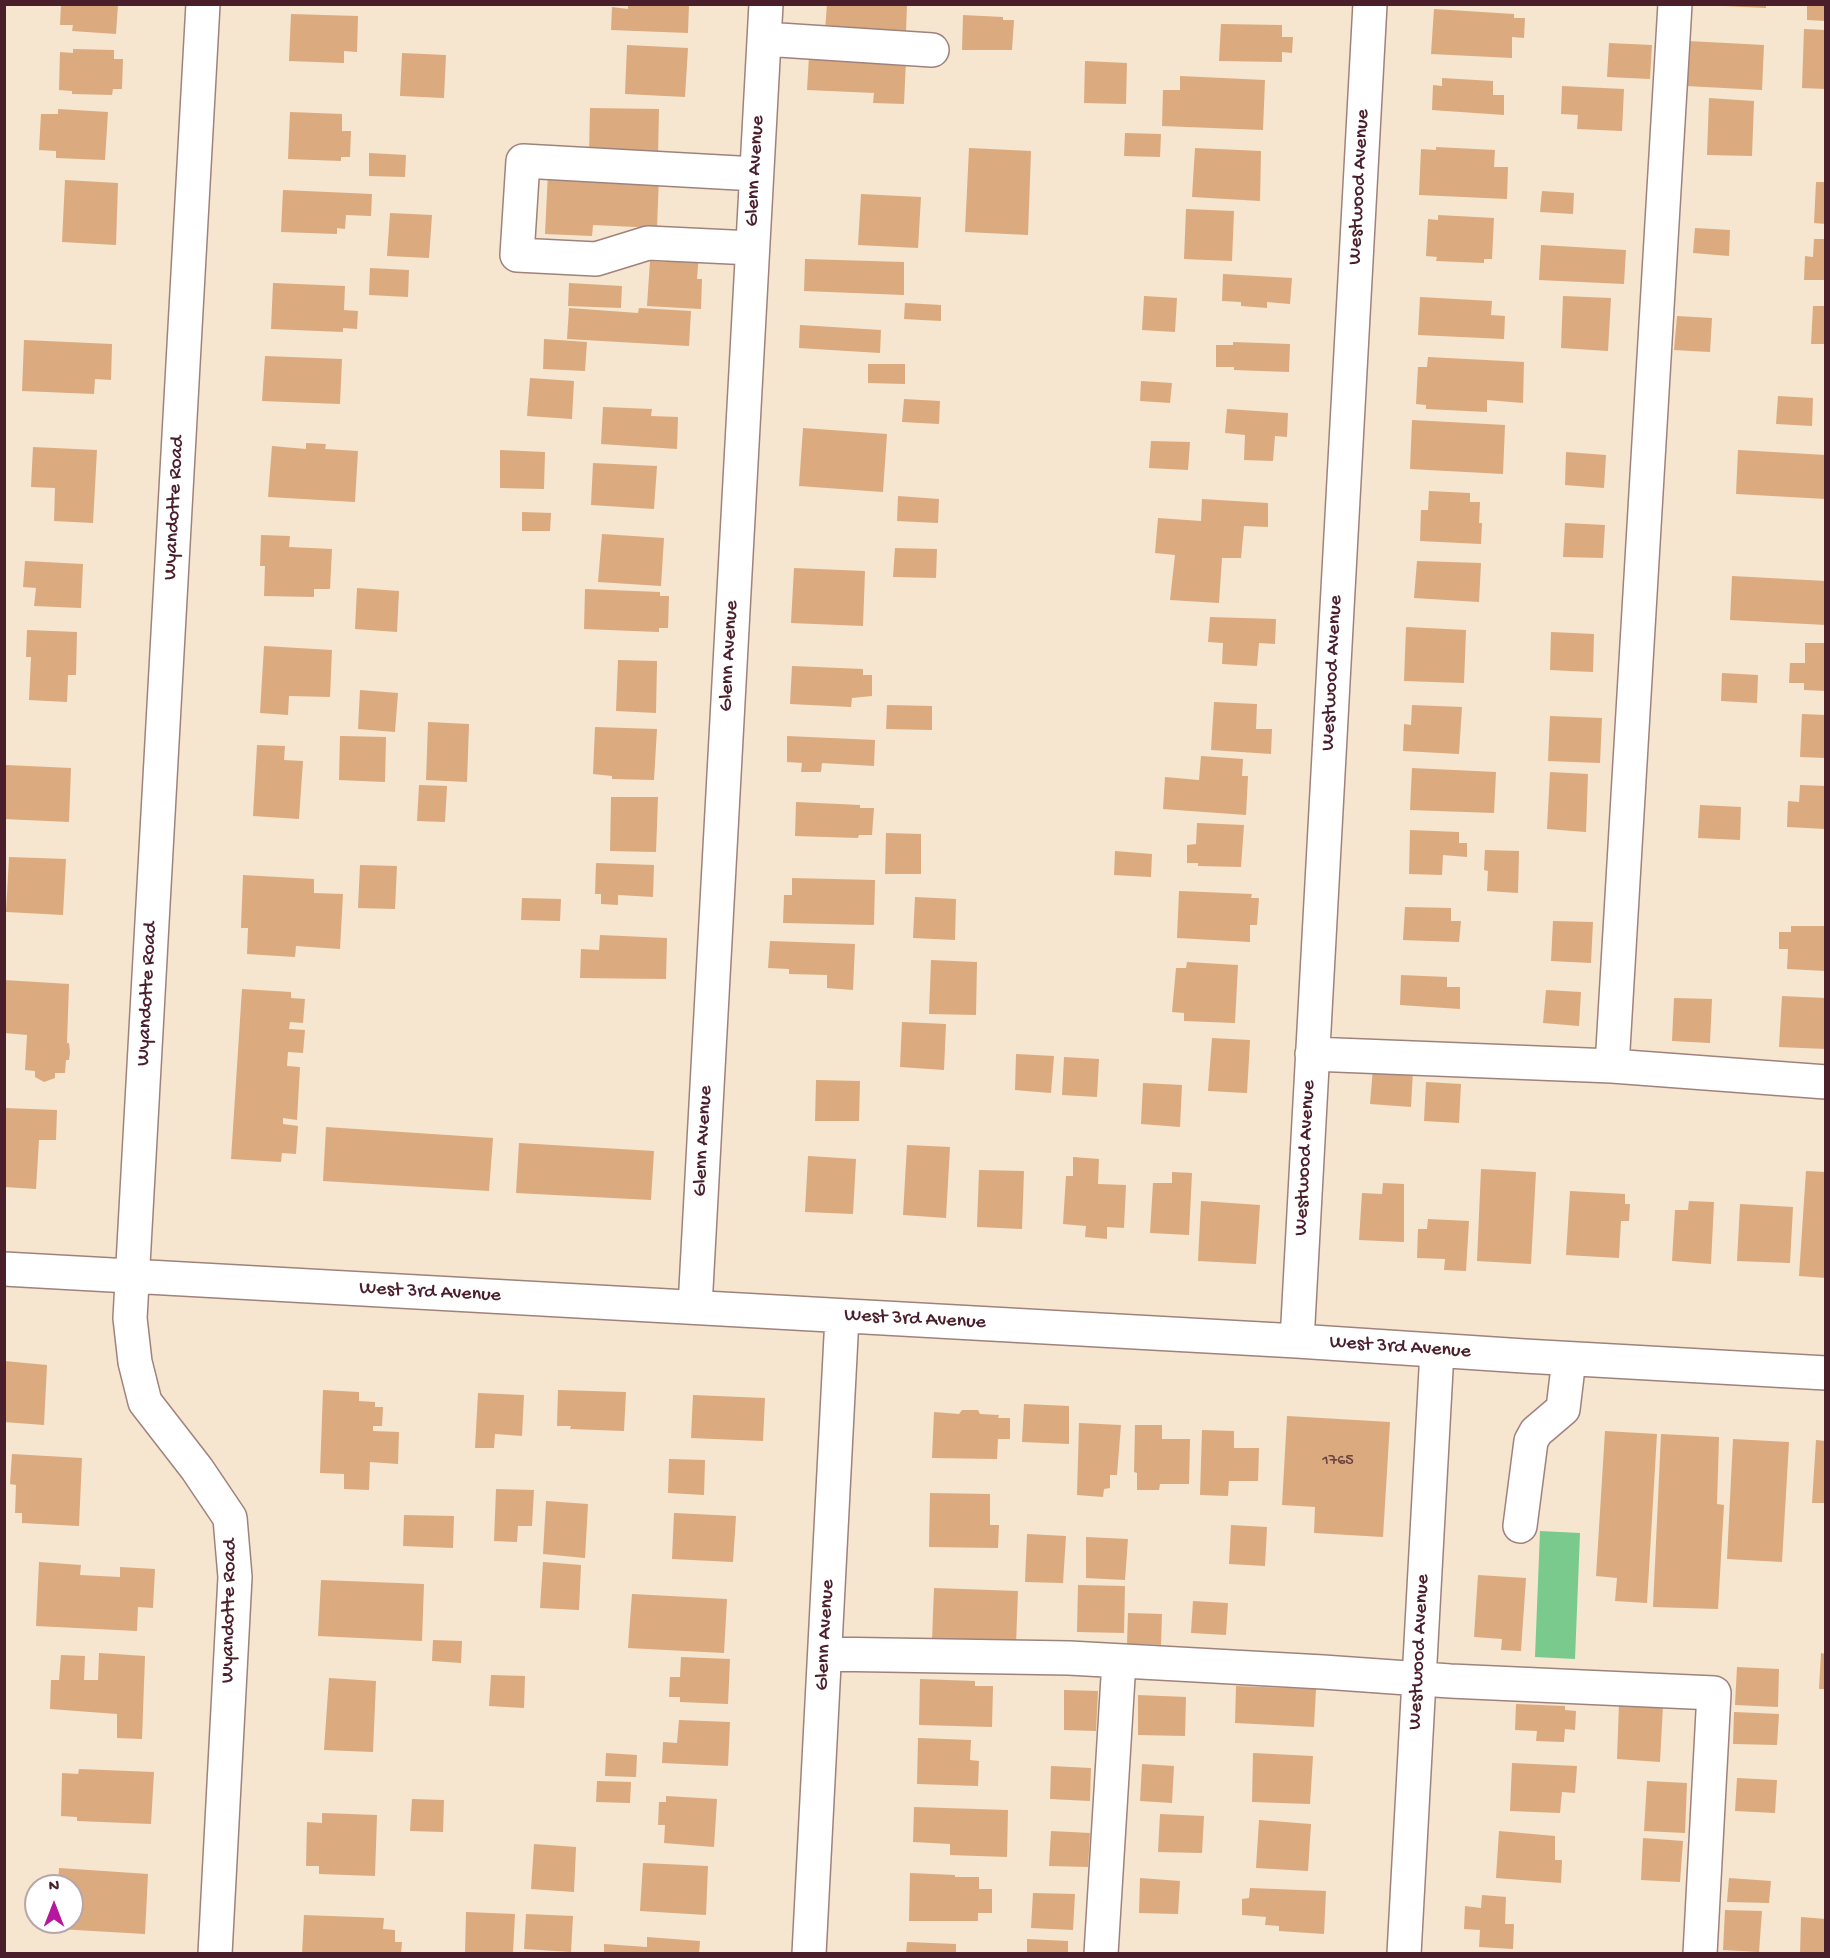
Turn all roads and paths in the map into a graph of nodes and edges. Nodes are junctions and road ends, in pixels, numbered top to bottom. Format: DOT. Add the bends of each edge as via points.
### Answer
graph roads {
  1 [pos="203,4"];
  2 [pos="766,4"];
  3 [pos="1370,4"];
  4 [pos="1675,4"];
  5 [pos="764,39"];
  6 [pos="932,50"];
  7 [pos="756,174"];
  8 [pos="752,248"];
  9 [pos="1312,1054"];
  10 [pos="1612,1066"];
  11 [pos="1826,1082"];
  12 [pos="4,1269"];
  13 [pos="132,1276"];
  14 [pos="696,1307"];
  15 [pos="842,1317"];
  16 [pos="1297,1341"];
  17 [pos="1437,1351"];
  18 [pos="1569,1359"];
  19 [pos="1826,1373"];
  20 [pos="1520,1526"];
  21 [pos="825,1654"];
  22 [pos="1119,1661"];
  23 [pos="1419,1680"];
  24 [pos="215,1953"];
  25 [pos="809,1953"];
  26 [pos="1101,1953"];
  27 [pos="1404,1953"];
  28 [pos="1700,1953"];
  1 -- 13 [label="street, Wyandotte Road"];
  2 -- 5 [label="street, Glenn Avenue"];
  3 -- 9 [label="street, Westwood Avenue"];
  4 -- 10 [label="street"];
  5 -- 6 [label="street"];
  5 -- 7 [label="street, Glenn Avenue"];
  7 -- 8 [label="street, Glenn Avenue"];
  7 -- 8 [label="street" via="523,161 517,255 596,260 648,243"];
  8 -- 14 [label="street, Glenn Avenue"];
  9 -- 10 [label="street"];
  9 -- 16 [label="street, Westwood Avenue"];
  10 -- 11 [label="street"];
  12 -- 13 [label="street, West 3rd Avenue"];
  13 -- 14 [label="street, West 3rd Avenue"];
  13 -- 24 [label="street, Wyandotte Road" via="130,1318 145,1402 230,1518 235,1577"];
  14 -- 15 [label="street, West 3rd Avenue"];
  15 -- 16 [label="street, West 3rd Avenue"];
  15 -- 21 [label="street, Glenn Avenue"];
  16 -- 17 [label="street, West 3rd Avenue"];
  17 -- 18 [label="street, West 3rd Avenue"];
  17 -- 23 [label="street, Westwood Avenue"];
  18 -- 19 [label="street, West 3rd Avenue"];
  18 -- 20 [label="street" via="1563,1409 1531,1441"];
  21 -- 22 [label="street"];
  21 -- 25 [label="street, Glenn Avenue"];
  22 -- 23 [label="street"];
  22 -- 26 [label="street"];
  23 -- 27 [label="street, Westwood Avenue"];
  23 -- 28 [label="street" via="1714,1693"];
}
